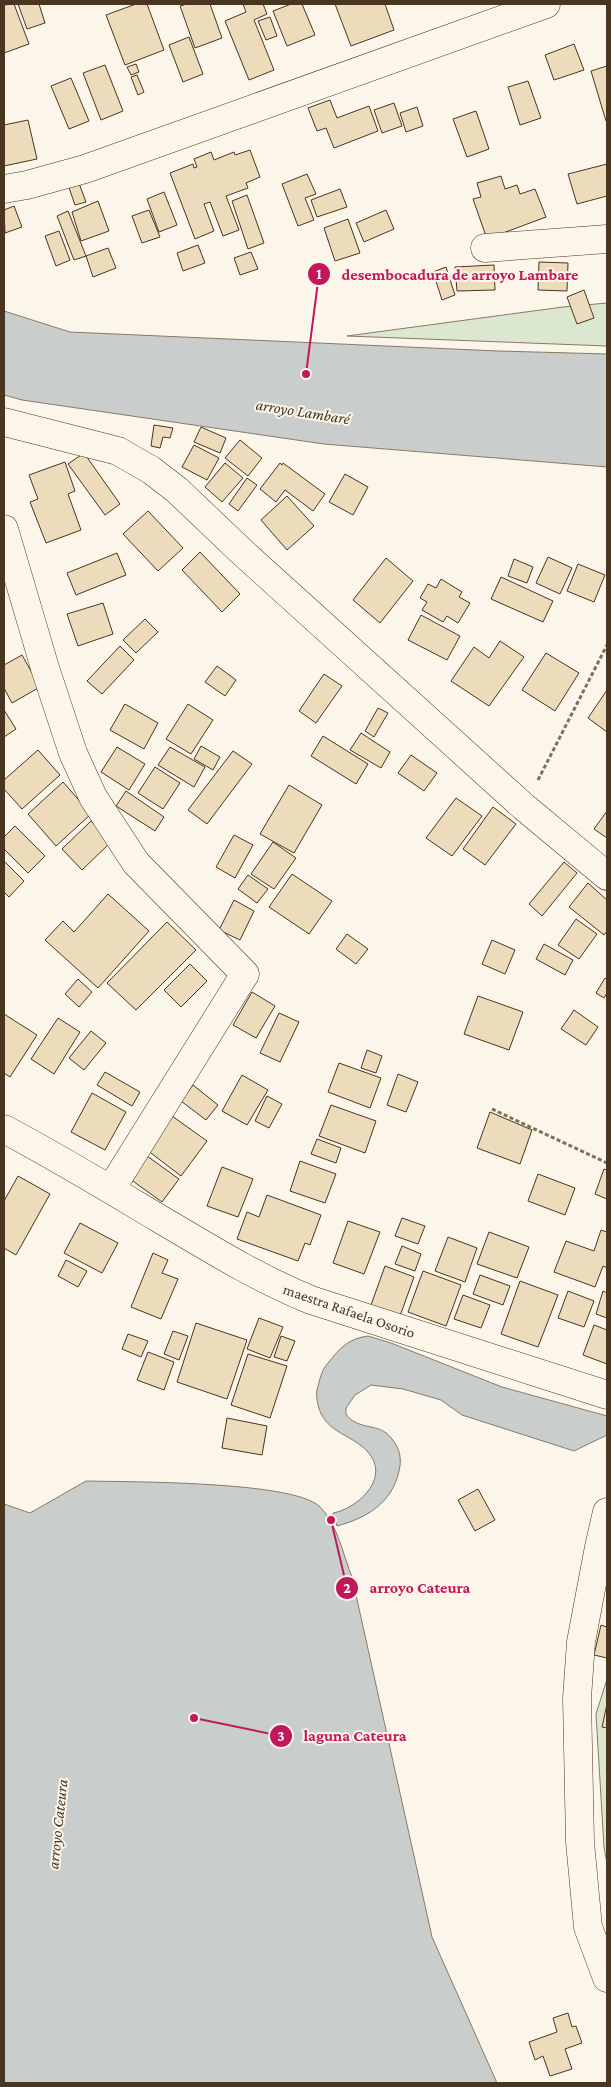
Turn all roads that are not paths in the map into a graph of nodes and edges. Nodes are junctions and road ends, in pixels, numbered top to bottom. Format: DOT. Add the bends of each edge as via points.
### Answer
graph roads {
  1 [pos="546,4"];
  2 [pos="4,189"];
  3 [pos="607,238"];
  4 [pos="485,248"];
  5 [pos="4,422"];
  6 [pos="4,529"];
  7 [pos="607,876"];
  8 [pos="4,1129"];
  9 [pos="111,1189"];
  10 [pos="607,1395"];
  11 [pos="607,1512"];
  12 [pos="607,1978"];
  1 -- 2 [label="street" via="85,169"];
  3 -- 4 [label="street"];
  5 -- 7 [label="street" via="118,452 178,490 524,807"];
  6 -- 9 [label="street" via="73,753 93,797 136,863 245,974"];
  8 -- 9 [label="street, maestra Rafaela Osorio"];
  9 -- 10 [label="street, maestra Rafaela Osorio" via="233,1263 311,1300"];
  11 -- 12 [label="street" via="581,1642 577,1698 580,1842 588,1926"];
}
